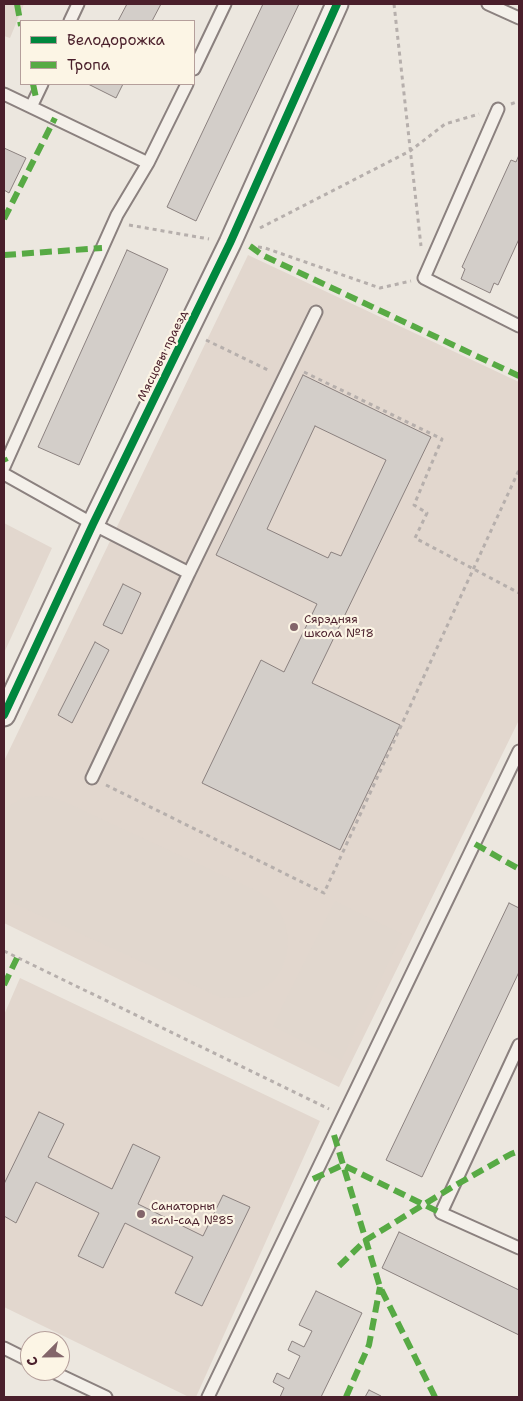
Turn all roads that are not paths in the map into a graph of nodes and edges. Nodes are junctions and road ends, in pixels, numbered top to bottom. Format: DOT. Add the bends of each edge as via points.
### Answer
graph roads {
  1 [pos="78,4"];
  2 [pos="225,4"];
  3 [pos="337,4"];
  4 [pos="488,4"];
  5 [pos="519,18"];
  6 [pos="70,20"];
  7 [pos="195,67"];
  8 [pos="42,85"];
  9 [pos="187,85"];
  10 [pos="4,94"];
  11 [pos="32,107"];
  12 [pos="498,109"];
  13 [pos="148,163"];
  14 [pos="316,312"];
  15 [pos="519,326"];
  16 [pos="4,468"];
  17 [pos="6,475"];
  18 [pos="93,524"];
  19 [pos="189,573"];
  20 [pos="4,715"];
  21 [pos="519,751"];
  22 [pos="92,778"];
  23 [pos="519,1045"];
  24 [pos="519,1248"];
  25 [pos="4,1348"];
  26 [pos="20,1356"];
  27 [pos="70,1380"];
  28 [pos="106,1397"];
  29 [pos="208,1397"];
  1 -- 6 [label="lane"];
  2 -- 7 [label="lane"];
  3 -- 18 [label="street, Мясцовы праезд" via="230,243"];
  4 -- 5 [label="lane"];
  8 -- 11 [label="lane"];
  9 -- 13 [label="lane"];
  10 -- 11 [label="lane"];
  11 -- 13 [label="lane"];
  12 -- 15 [label="lane" via="424,278"];
  13 -- 16 [label="lane" via="114,222"];
  14 -- 19 [label="lane"];
  17 -- 18 [label="lane"];
  18 -- 19 [label="lane"];
  18 -- 20 [label="street, Мясцовы праезд"];
  19 -- 22 [label="lane"];
  21 -- 29 [label="lane"];
  23 -- 24 [label="lane" via="441,1213"];
  25 -- 26 [label="lane"];
  27 -- 28 [label="lane"];
}
